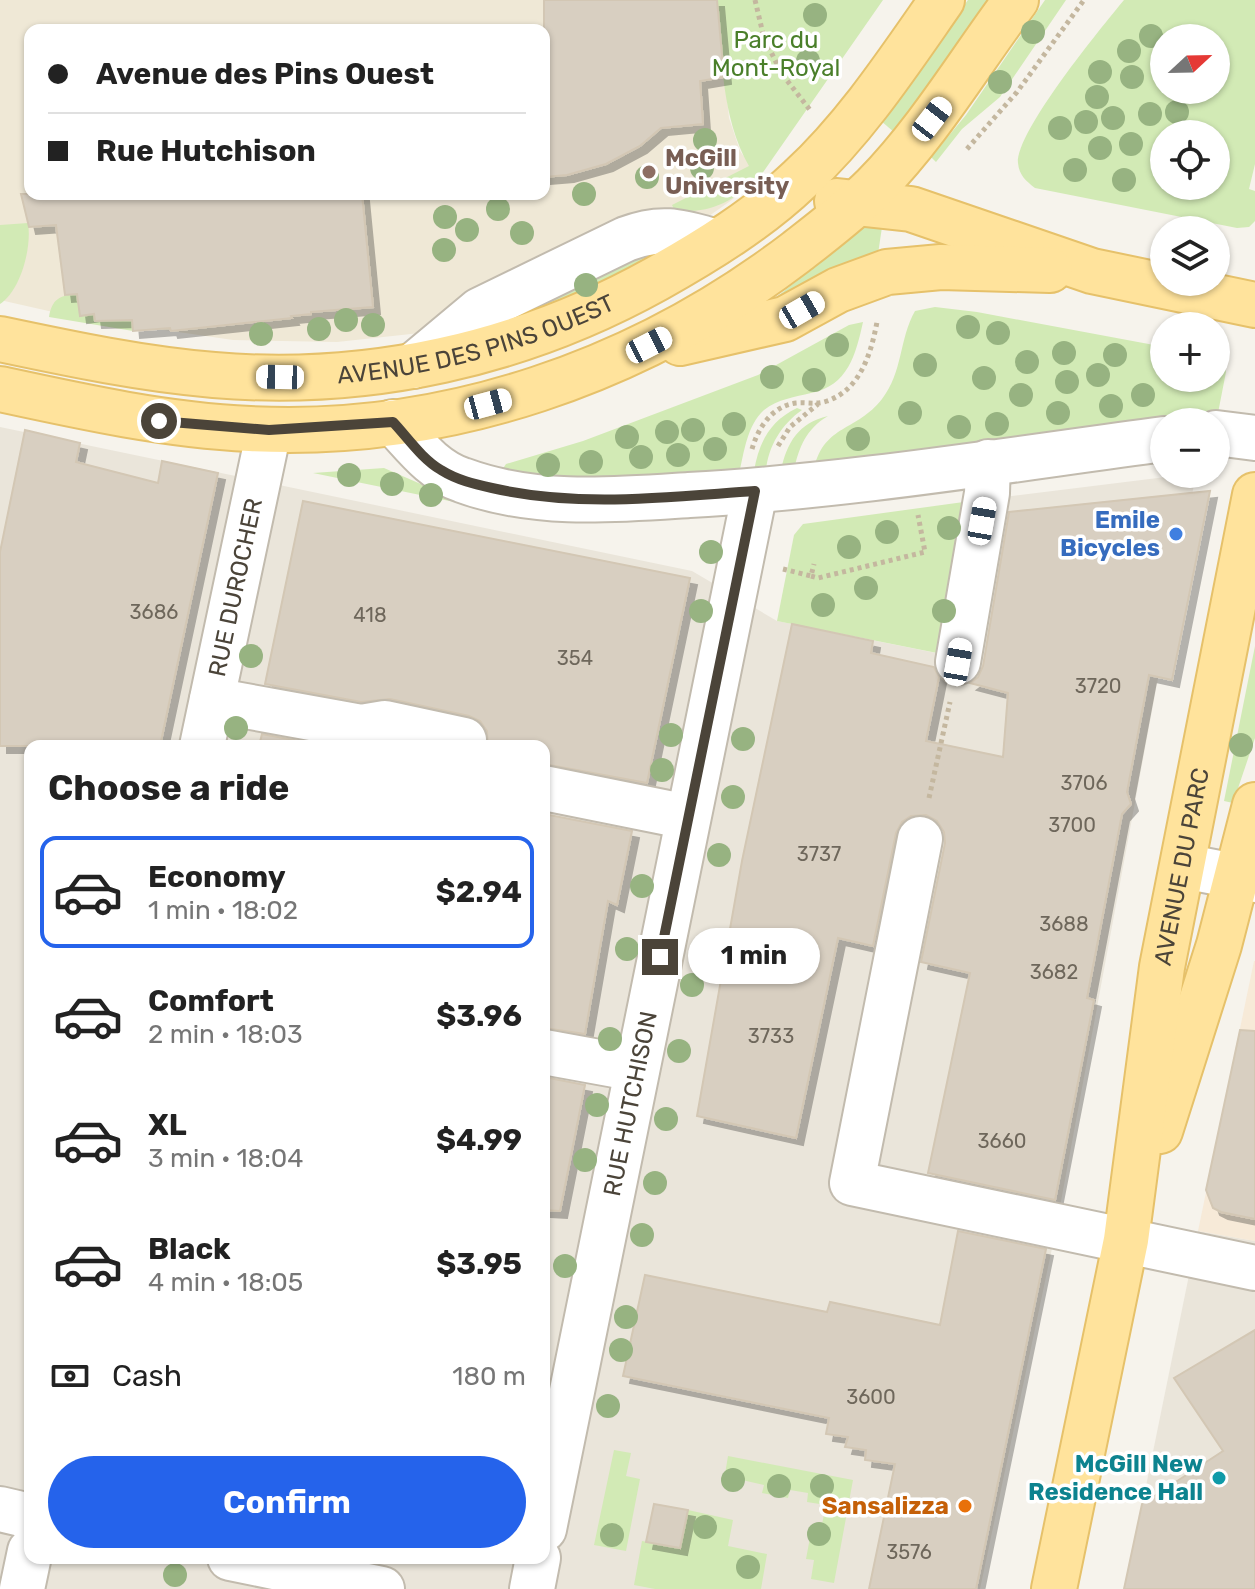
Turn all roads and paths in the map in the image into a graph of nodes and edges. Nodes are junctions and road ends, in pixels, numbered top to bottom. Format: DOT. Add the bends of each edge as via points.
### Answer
graph roads {
  1 [pos="755,0"];
  2 [pos="942,0"];
  3 [pos="1016,0"];
  4 [pos="1084,0"];
  5 [pos="813,113"];
  6 [pos="957,158"];
  7 [pos="779,198"];
  8 [pos="859,202"];
  9 [pos="1092,271"];
  10 [pos="1255,305"];
  11 [pos="878,317"];
  12 [pos="0,339"];
  13 [pos="627,355"];
  14 [pos="0,389"];
  15 [pos="818,404"];
  16 [pos="393,422"];
  17 [pos="269,430"];
  18 [pos="1230,435"];
  19 [pos="1255,438"];
  20 [pos="1150,441"];
  21 [pos="777,451"];
  22 [pos="988,462"];
  23 [pos="753,472"];
  24 [pos="1255,495"];
  25 [pos="917,508"];
  26 [pos="814,564"];
  27 [pos="778,568"];
  28 [pos="811,576"];
  29 [pos="958,662"];
  30 [pos="212,700"];
  31 [pos="203,740"];
  32 [pos="464,740"];
  33 [pos="550,789"];
  34 [pos="1255,805"];
  35 [pos="688,817"];
  36 [pos="920,839"];
  37 [pos="1183,866"];
  38 [pos="1245,878"];
  39 [pos="550,1053"];
  40 [pos="637,1069"];
  41 [pos="1126,1240"];
  42 [pos="1255,1268"];
  43 [pos="550,1499"];
  44 [pos="0,1509"];
  45 [pos="24,1515"];
  46 [pos="27,1564"];
  47 [pos="259,1564"];
  48 [pos="537,1564"];
  49 [pos="22,1589"];
  50 [pos="382,1589"];
  51 [pos="532,1589"];
  52 [pos="1054,1589"];
  1 -- 5 [label="path" via="764,38 782,74"];
  2 -- 7 [label="main road, AVENUE DES PINS OUEST" via="845,132"];
  3 -- 8 [label="main road" via="937,112"];
  4 -- 6 [label="path" via="1012,99"];
  7 -- 8 [label="main road"];
  7 -- 12 [label="main road, AVENUE DES PINS OUEST" via="717,242 619,299 497,347 413,366 304,378 218,375 144,367"];
  8 -- 9 [label="main road" via="911,209"];
  8 -- 13 [label="main road" via="733,297"];
  9 -- 10 [label="main road"];
  9 -- 13 [label="main road" via="941,267 887,272 838,290 785,319"];
  11 -- 15 [label="path" via="859,377 843,393"];
  13 -- 16 [label="main road" via="508,399"];
  14 -- 17 [label="main road" via="159,421"];
  15 -- 21 [label="path" via="790,427"];
  15 -- 23 [label="path" via="796,403 763,423"];
  16 -- 17 [label="main road"];
  16 -- 23 [label="street" via="438,469 514,493 585,501"];
  17 -- 30 [label="street, RUE DUROCHER"];
  18 -- 19 [label="street"];
  20 -- 22 [label="street"];
  22 -- 23 [label="street"];
  22 -- 29 [label="street"];
  23 -- 35 [label="street, RUE HUTCHISON"];
  24 -- 37 [label="main road, AVENUE DU PARC"];
  25 -- 28 [label="path" via="925,552"];
  26 -- 28 [label="path"];
  27 -- 28 [label="path"];
  29 -- 36 [label="path"];
  30 -- 31 [label="street, RUE DUROCHER"];
  30 -- 32 [label="street" via="361,727 385,723"];
  33 -- 35 [label="street"];
  34 -- 38 [label="main road, AVENUE DU PARC"];
  35 -- 40 [label="street, RUE HUTCHISON"];
  36 -- 41 [label="street" via="852,1183"];
  37 -- 38 [label="street"];
  37 -- 41 [label="main road, AVENUE DU PARC" via="1162,967"];
  38 -- 41 [label="main road, AVENUE DU PARC"];
  39 -- 40 [label="street"];
  40 -- 43 [label="street, RUE HUTCHISON"];
  41 -- 42 [label="street"];
  41 -- 52 [label="main road, AVENUE DU PARC"];
  44 -- 45 [label="street"];
  46 -- 49 [label="street"];
  47 -- 50 [label="street"];
  48 -- 51 [label="street"];
}
